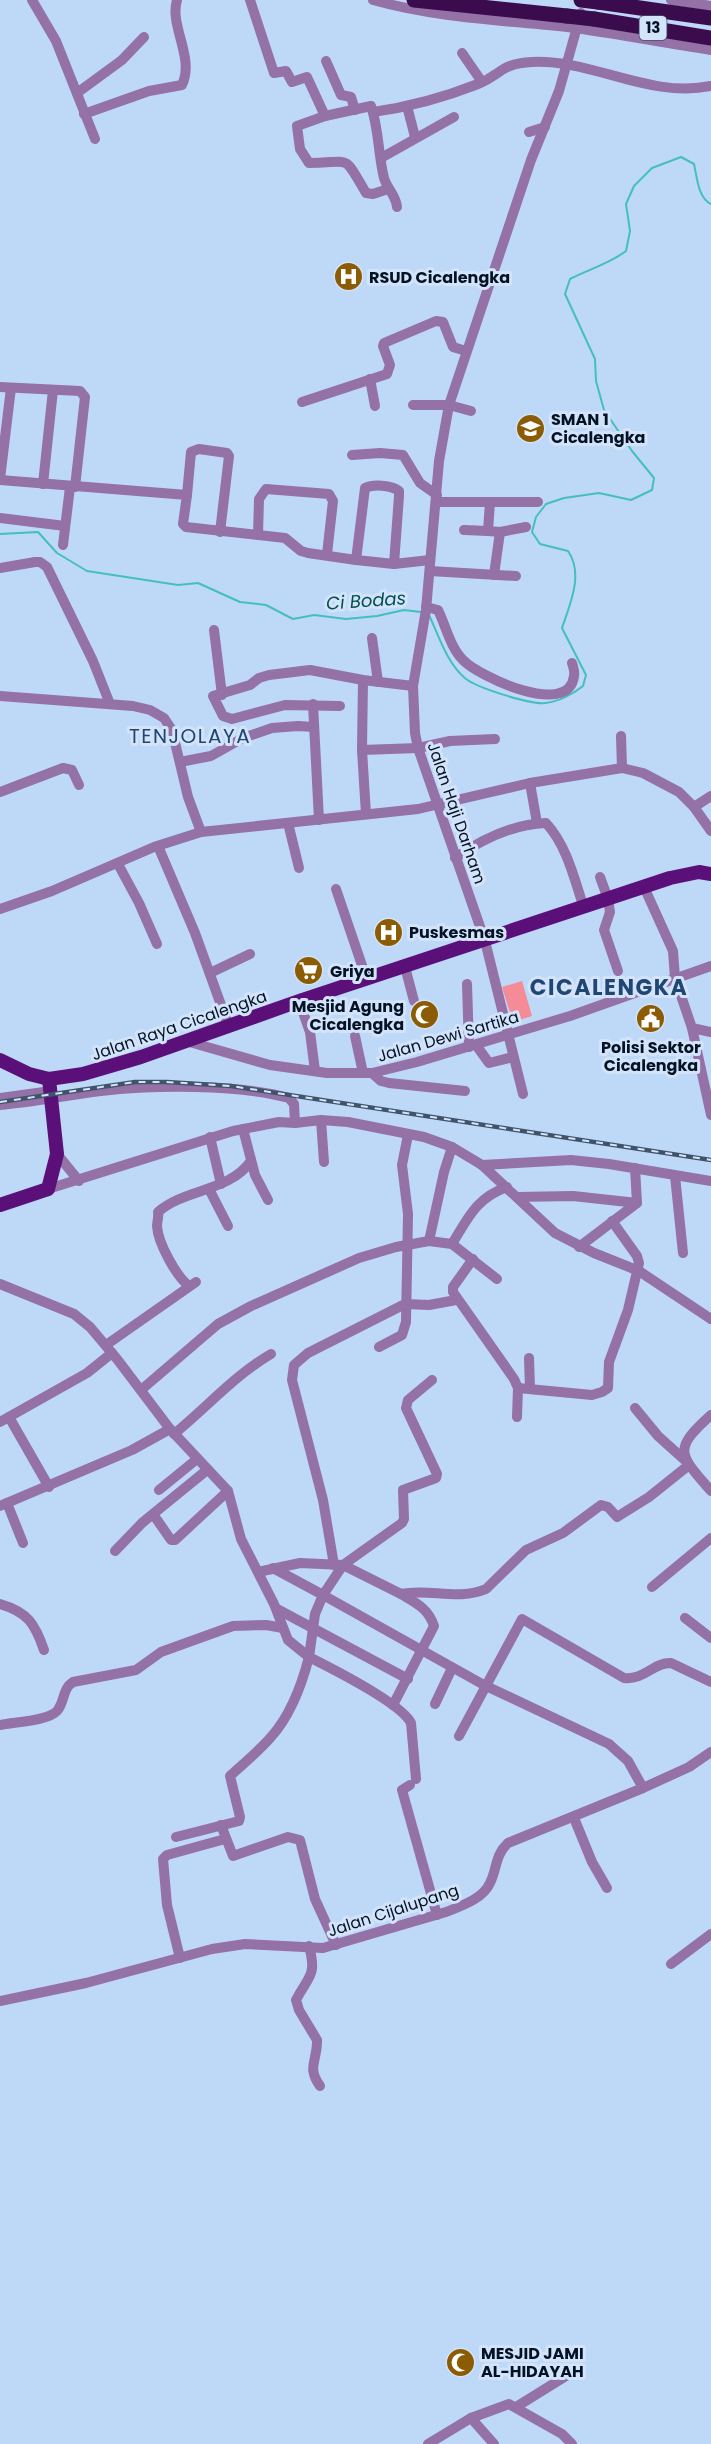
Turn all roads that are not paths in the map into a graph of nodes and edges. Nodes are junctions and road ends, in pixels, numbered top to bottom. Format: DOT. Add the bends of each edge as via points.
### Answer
graph roads {
  1 [pos="32,0"];
  2 [pos="177,0"];
  3 [pos="250,0"];
  4 [pos="373,0"];
  5 [pos="414,0"];
  6 [pos="670,0"];
  7 [pos="588,1"];
  8 [pos="688,1"];
  9 [pos="711,6"];
  10 [pos="711,18"];
  11 [pos="572,22"];
  12 [pos="144,37"];
  13 [pos="711,38"];
  14 [pos="711,50"];
  15 [pos="462,53"];
  16 [pos="326,61"];
  17 [pos="568,63"];
  18 [pos="482,82"];
  19 [pos="711,86"];
  20 [pos="76,93"];
  21 [pos="407,106"];
  22 [pos="355,110"];
  23 [pos="373,112"];
  24 [pos="84,114"];
  25 [pos="325,116"];
  26 [pos="454,117"];
  27 [pos="545,127"];
  28 [pos="529,132"];
  29 [pos="416,137"];
  30 [pos="94,139"];
  31 [pos="381,158"];
  32 [pos="388,189"];
  33 [pos="397,207"];
  34 [pos="466,351"];
  35 [pos="370,379"];
  36 [pos="5,388"];
  37 [pos="53,390"];
  38 [pos="302,402"];
  39 [pos="413,405"];
  40 [pos="449,405"];
  41 [pos="375,406"];
  42 [pos="471,411"];
  43 [pos="352,455"];
  44 [pos="0,479"];
  45 [pos="43,484"];
  46 [pos="73,487"];
  47 [pos="187,495"];
  48 [pos="437,499"];
  49 [pos="490,502"];
  50 [pos="538,502"];
  51 [pos="0,518"];
  52 [pos="65,526"];
  53 [pos="526,527"];
  54 [pos="464,530"];
  55 [pos="488,531"];
  56 [pos="220,532"];
  57 [pos="500,532"];
  58 [pos="258,535"];
  59 [pos="63,545"];
  60 [pos="327,554"];
  61 [pos="356,560"];
  62 [pos="430,560"];
  63 [pos="394,564"];
  64 [pos="0,568"];
  65 [pos="430,572"];
  66 [pos="494,575"];
  67 [pos="516,576"];
  68 [pos="426,609"];
  69 [pos="214,630"];
  70 [pos="372,638"];
  71 [pos="572,663"];
  72 [pos="363,680"];
  73 [pos="378,682"];
  74 [pos="413,686"];
  75 [pos="222,695"];
  76 [pos="0,696"];
  77 [pos="110,704"];
  78 [pos="313,704"];
  79 [pos="340,706"];
  80 [pos="314,727"];
  81 [pos="621,736"];
  82 [pos="495,739"];
  83 [pos="418,748"];
  84 [pos="363,750"];
  85 [pos="180,762"];
  86 [pos="622,768"];
  87 [pos="530,783"];
  88 [pos="79,785"];
  89 [pos="0,792"];
  90 [pos="711,796"];
  91 [pos="437,803"];
  92 [pos="694,807"];
  93 [pos="366,814"];
  94 [pos="319,820"];
  95 [pos="288,823"];
  96 [pos="537,823"];
  97 [pos="711,831"];
  98 [pos="201,832"];
  99 [pos="158,846"];
  100 [pos="455,858"];
  101 [pos="118,864"];
  102 [pos="299,868"];
  103 [pos="711,874"];
  104 [pos="600,877"];
  105 [pos="644,887"];
  106 [pos="336,890"];
  107 [pos="608,899"];
  108 [pos="584,908"];
  109 [pos="0,909"];
  110 [pos="485,941"];
  111 [pos="157,944"];
  112 [pos="250,954"];
  113 [pos="711,966"];
  114 [pos="405,967"];
  115 [pos="618,970"];
  116 [pos="210,973"];
  117 [pos="675,978"];
  118 [pos="367,980"];
  119 [pos="467,984"];
  120 [pos="299,1001"];
  121 [pos="414,1001"];
  122 [pos="230,1026"];
  123 [pos="693,1028"];
  124 [pos="711,1032"];
  125 [pos="508,1035"];
  126 [pos="355,1036"];
  127 [pos="186,1041"];
  128 [pos="472,1046"];
  129 [pos="513,1057"];
  130 [pos="0,1060"];
  131 [pos="315,1071"];
  132 [pos="368,1073"];
  133 [pos="51,1089"];
  134 [pos="465,1091"];
  135 [pos="523,1094"];
  136 [pos="0,1098"];
  137 [pos="0,1106"];
  138 [pos="711,1115"];
  139 [pos="321,1120"];
  140 [pos="295,1123"];
  141 [pos="243,1130"];
  142 [pos="408,1135"];
  143 [pos="210,1137"];
  144 [pos="452,1147"];
  145 [pos="57,1154"];
  146 [pos="251,1161"];
  147 [pos="324,1162"];
  148 [pos="482,1165"];
  149 [pos="635,1168"];
  150 [pos="675,1176"];
  151 [pos="79,1180"];
  152 [pos="711,1181"];
  153 [pos="221,1184"];
  154 [pos="507,1187"];
  155 [pos="48,1189"];
  156 [pos="209,1189"];
  157 [pos="517,1197"];
  158 [pos="268,1200"];
  159 [pos="637,1203"];
  160 [pos="0,1205"];
  161 [pos="612,1221"];
  162 [pos="228,1226"];
  163 [pos="429,1241"];
  164 [pos="408,1244"];
  165 [pos="452,1244"];
  166 [pos="579,1246"];
  167 [pos="683,1253"];
  168 [pos="473,1259"];
  169 [pos="639,1271"];
  170 [pos="497,1280"];
  171 [pos="0,1284"];
  172 [pos="456,1300"];
  173 [pos="405,1304"];
  174 [pos="711,1319"];
  175 [pos="379,1347"];
  176 [pos="109,1349"];
  177 [pos="272,1354"];
  178 [pos="530,1358"];
  179 [pos="432,1380"];
  180 [pos="524,1388"];
  181 [pos="141,1390"];
  182 [pos="635,1408"];
  183 [pos="711,1415"];
  184 [pos="517,1417"];
  185 [pos="4,1420"];
  186 [pos="172,1432"];
  187 [pos="197,1459"];
  188 [pos="688,1463"];
  189 [pos="207,1470"];
  190 [pos="49,1487"];
  191 [pos="159,1490"];
  192 [pos="228,1491"];
  193 [pos="711,1491"];
  194 [pos="4,1505"];
  195 [pos="153,1514"];
  196 [pos="711,1538"];
  197 [pos="23,1544"];
  198 [pos="115,1551"];
  199 [pos="339,1565"];
  200 [pos="273,1568"];
  201 [pos="258,1572"];
  202 [pos="652,1587"];
  203 [pos="400,1594"];
  204 [pos="323,1595"];
  205 [pos="0,1604"];
  206 [pos="277,1609"];
  207 [pos="685,1618"];
  208 [pos="283,1628"];
  209 [pos="313,1628"];
  210 [pos="711,1638"];
  211 [pos="44,1650"];
  212 [pos="423,1651"];
  213 [pos="309,1657"];
  214 [pos="453,1668"];
  215 [pos="408,1678"];
  216 [pos="711,1682"];
  217 [pos="484,1685"];
  218 [pos="435,1704"];
  219 [pos="393,1705"];
  220 [pos="0,1725"];
  221 [pos="459,1736"];
  222 [pos="711,1752"];
  223 [pos="643,1788"];
  224 [pos="574,1818"];
  225 [pos="221,1825"];
  226 [pos="176,1837"];
  227 [pos="225,1839"];
  228 [pos="607,1888"];
  229 [pos="437,1915"];
  230 [pos="711,1934"];
  231 [pos="336,1945"];
  232 [pos="309,1946"];
  233 [pos="180,1958"];
  234 [pos="671,1964"];
  235 [pos="5,1999"];
  236 [pos="320,2086"];
  237 [pos="574,2371"];
  238 [pos="516,2407"];
  239 [pos="471,2418"];
  240 [pos="428,2444"];
  241 [pos="494,2444"];
  242 [pos="572,2444"];
  1 -- 20 [label="street" via="56,41"];
  2 -- 24 [label="street" via="176,14 185,55 182,85 149,91"];
  3 -- 25 [label="street" via="274,73 286,71 292,81 307,77"];
  4 -- 11 [label="street" via="456,17"];
  5 -- 11 [label="highway, 13"];
  6 -- 8 [label="street"];
  7 -- 10 [label="highway, 13"];
  7 -- 11 [label="street"];
  8 -- 9 [label="street"];
  11 -- 13 [label="highway, 13, bridge" via="594,19"];
  11 -- 14 [label="street"];
  11 -- 17 [label="street"];
  12 -- 20 [label="street" via="122,60"];
  15 -- 18 [label="street"];
  16 -- 22 [label="street" via="341,95 351,97"];
  17 -- 18 [label="street" via="513,63"];
  17 -- 19 [label="street" via="629,81 695,89"];
  17 -- 27 [label="street"];
  18 -- 21 [label="street"];
  20 -- 24 [label="street"];
  21 -- 23 [label="street"];
  21 -- 29 [label="street"];
  22 -- 23 [label="street" via="370,106"];
  22 -- 25 [label="street"];
  23 -- 31 [label="street"];
  24 -- 30 [label="street"];
  25 -- 32 [label="street" via="297,126 305,159 309,163 343,160 366,193"];
  26 -- 29 [label="street"];
  27 -- 28 [label="street"];
  27 -- 34 [label="street"];
  29 -- 31 [label="street"];
  31 -- 32 [label="street"];
  32 -- 33 [label="street"];
  34 -- 35 [label="street" via="453,347 443,322 436,321 386,341 383,346 390,371"];
  34 -- 40 [label="street"];
  35 -- 38 [label="street"];
  35 -- 41 [label="street"];
  36 -- 37 [label="street"];
  36 -- 44 [label="street"];
  37 -- 45 [label="street"];
  37 -- 46 [label="street" via="80,391 84,397"];
  39 -- 40 [label="street"];
  40 -- 42 [label="street"];
  40 -- 48 [label="street"];
  43 -- 48 [label="street" via="403,455 420,483"];
  44 -- 45 [label="street"];
  45 -- 46 [label="street"];
  46 -- 47 [label="street"];
  46 -- 52 [label="street"];
  47 -- 56 [label="street" via="184,526"];
  47 -- 56 [label="street" via="191,452 199,448 227,453"];
  48 -- 49 [label="street"];
  48 -- 62 [label="street"];
  49 -- 50 [label="street"];
  49 -- 55 [label="street"];
  51 -- 52 [label="street"];
  52 -- 59 [label="street"];
  53 -- 57 [label="street"];
  54 -- 55 [label="street"];
  55 -- 57 [label="street"];
  56 -- 58 [label="street"];
  57 -- 66 [label="street"];
  58 -- 60 [label="street" via="285,538 301,551"];
  58 -- 60 [label="street" via="260,499 266,489 329,494 333,501"];
  60 -- 61 [label="street"];
  61 -- 63 [label="street"];
  61 -- 63 [label="street" via="365,488 394,488 399,491"];
  62 -- 63 [label="street"];
  62 -- 65 [label="street"];
  64 -- 77 [label="street" via="35,562 47,567"];
  65 -- 66 [label="street"];
  65 -- 68 [label="street"];
  66 -- 67 [label="street"];
  68 -- 71 [label="street" via="438,610 464,661 506,685 537,693 562,693 574,677"];
  68 -- 74 [label="street, Jalan Haji Darham"];
  69 -- 75 [label="street"];
  70 -- 73 [label="street"];
  72 -- 73 [label="street"];
  72 -- 75 [label="street" via="309,670 278,673"];
  72 -- 84 [label="street"];
  73 -- 74 [label="street"];
  74 -- 83 [label="street, Jalan Haji Darham"];
  75 -- 78 [label="street" via="213,696 219,712 227,718 276,706"];
  76 -- 77 [label="street"];
  77 -- 85 [label="street" via="150,710 164,718 172,729"];
  78 -- 79 [label="street"];
  78 -- 80 [label="street"];
  80 -- 85 [label="street" via="272,728 243,738 211,756"];
  80 -- 94 [label="street"];
  81 -- 86 [label="street"];
  82 -- 83 [label="street" via="450,741"];
  83 -- 84 [label="street"];
  83 -- 91 [label="street, Jalan Haji Darham"];
  84 -- 93 [label="street"];
  85 -- 98 [label="street"];
  86 -- 87 [label="street"];
  86 -- 92 [label="street" via="662,782"];
  87 -- 91 [label="street"];
  87 -- 96 [label="street"];
  88 -- 89 [label="street" via="72,770 63,768"];
  90 -- 92 [label="street"];
  91 -- 93 [label="street"];
  91 -- 100 [label="street, Jalan Haji Darham"];
  92 -- 97 [label="street"];
  93 -- 94 [label="street"];
  94 -- 95 [label="street"];
  95 -- 98 [label="street"];
  95 -- 102 [label="street"];
  96 -- 100 [label="street" via="498,834"];
  96 -- 108 [label="street" via="546,823 556,834"];
  98 -- 99 [label="street"];
  99 -- 101 [label="street"];
  99 -- 116 [label="street"];
  100 -- 110 [label="street, Jalan Haji Darham"];
  101 -- 109 [label="street"];
  101 -- 111 [label="street"];
  103 -- 105 [label="main road, Jalan Raya Cicalengka" via="685,874"];
  104 -- 107 [label="street"];
  105 -- 107 [label="main road, Jalan Raya Cicalengka"];
  105 -- 117 [label="street" via="673,951"];
  106 -- 118 [label="street"];
  107 -- 108 [label="main road, Jalan Raya Cicalengka"];
  107 -- 115 [label="street" via="610,913 603,927"];
  108 -- 110 [label="main road, Jalan Raya Cicalengka"];
  110 -- 114 [label="main road, Jalan Raya Cicalengka"];
  110 -- 125 [label="street, Jalan Haji Darham"];
  112 -- 116 [label="street"];
  113 -- 117 [label="street, Jalan Dewi Sartika"];
  114 -- 118 [label="main road, Jalan Raya Cicalengka"];
  114 -- 121 [label="street"];
  116 -- 122 [label="street"];
  117 -- 123 [label="street"];
  117 -- 125 [label="street, Jalan Dewi Sartika"];
  118 -- 120 [label="main road, Jalan Raya Cicalengka"];
  119 -- 128 [label="street"];
  120 -- 122 [label="main road, Jalan Raya Cicalengka"];
  120 -- 131 [label="street" via="310,1032"];
  122 -- 127 [label="main road, Jalan Raya Cicalengka"];
  123 -- 124 [label="street"];
  123 -- 138 [label="street"];
  125 -- 128 [label="street, Jalan Dewi Sartika"];
  125 -- 129 [label="street, Jalan Haji Darham"];
  126 -- 132 [label="street"];
  127 -- 131 [label="street, Jalan Dewi Sartika" via="270,1065"];
  127 -- 133 [label="main road, Jalan Raya Cicalengka" via="83,1074"];
  128 -- 129 [label="street" via="489,1064"];
  128 -- 132 [label="street, Jalan Dewi Sartika"];
  129 -- 135 [label="street, Jalan Haji Darham"];
  130 -- 133 [label="main road, Jalan Raya Cicalengka"];
  131 -- 132 [label="street, Jalan Dewi Sartika"];
  132 -- 134 [label="street" via="381,1082"];
  133 -- 136 [label="street"];
  133 -- 137 [label="street"];
  133 -- 140 [label="street" via="151,1087 254,1092 291,1099"];
  133 -- 145 [label="main road"];
  139 -- 140 [label="street"];
  139 -- 142 [label="street"];
  139 -- 147 [label="street"];
  140 -- 141 [label="street" via="279,1122"];
  141 -- 143 [label="street"];
  141 -- 146 [label="street"];
  142 -- 144 [label="street"];
  142 -- 164 [label="street" via="402,1165"];
  143 -- 151 [label="street"];
  143 -- 153 [label="street"];
  144 -- 148 [label="street"];
  144 -- 163 [label="street"];
  145 -- 151 [label="street"];
  145 -- 155 [label="main road"];
  146 -- 153 [label="street" via="241,1173"];
  146 -- 158 [label="street"];
  148 -- 149 [label="street" via="572,1160"];
  148 -- 154 [label="street"];
  149 -- 150 [label="street"];
  149 -- 159 [label="street"];
  150 -- 152 [label="street"];
  150 -- 167 [label="street"];
  151 -- 155 [label="street"];
  153 -- 156 [label="street"];
  154 -- 157 [label="street"];
  154 -- 165 [label="street" via="478,1203"];
  155 -- 160 [label="main road"];
  156 -- 162 [label="street"];
  156 -- 176 [label="street" via="158,1212 160,1238 177,1273 192,1284"];
  157 -- 159 [label="street" via="573,1196"];
  157 -- 166 [label="street" via="550,1229"];
  159 -- 161 [label="street"];
  161 -- 166 [label="street"];
  161 -- 169 [label="street" via="637,1256"];
  163 -- 164 [label="street"];
  163 -- 165 [label="street"];
  164 -- 173 [label="street"];
  164 -- 181 [label="street" via="343,1264 218,1324"];
  165 -- 168 [label="street"];
  166 -- 169 [label="street"];
  168 -- 170 [label="street"];
  168 -- 172 [label="street" via="453,1287"];
  169 -- 174 [label="street"];
  169 -- 180 [label="street" via="609,1362 606,1390 592,1395"];
  171 -- 176 [label="street" via="74,1314"];
  172 -- 173 [label="street"];
  172 -- 180 [label="street"];
  173 -- 175 [label="street" via="404,1332"];
  173 -- 199 [label="street" via="301,1357 292,1371"];
  176 -- 181 [label="street"];
  176 -- 185 [label="street" via="87,1373"];
  177 -- 186 [label="street" via="240,1374 201,1412"];
  178 -- 180 [label="street"];
  179 -- 199 [label="street" via="408,1400 406,1408 436,1478 404,1490 402,1523"];
  180 -- 184 [label="street"];
  181 -- 186 [label="street"];
  182 -- 188 [label="street"];
  183 -- 188 [label="street" via="686,1441"];
  185 -- 190 [label="street"];
  186 -- 187 [label="street"];
  186 -- 190 [label="street"];
  187 -- 189 [label="street"];
  187 -- 191 [label="street"];
  188 -- 193 [label="street"];
  188 -- 203 [label="street" via="649,1497 617,1517 601,1505 563,1533 531,1547 486,1589 470,1594"];
  189 -- 192 [label="street"];
  189 -- 195 [label="street"];
  190 -- 194 [label="street"];
  192 -- 195 [label="street" via="175,1540 171,1540"];
  192 -- 201 [label="street" via="241,1539"];
  194 -- 197 [label="street"];
  195 -- 198 [label="street"];
  196 -- 202 [label="street"];
  199 -- 200 [label="street" via="300,1563"];
  199 -- 203 [label="street"];
  199 -- 204 [label="street"];
  200 -- 201 [label="street"];
  200 -- 204 [label="street"];
  201 -- 206 [label="street"];
  203 -- 212 [label="street" via="422,1606 432,1621 433,1631"];
  204 -- 209 [label="street"];
  204 -- 212 [label="street"];
  205 -- 211 [label="street" via="36,1626"];
  206 -- 208 [label="street"];
  206 -- 209 [label="street"];
  207 -- 210 [label="street"];
  208 -- 213 [label="street" via="290,1643"];
  208 -- 220 [label="street" via="233,1626 155,1655 136,1670 73,1682 57,1711 49,1717"];
  209 -- 213 [label="street"];
  209 -- 215 [label="street"];
  212 -- 214 [label="street"];
  212 -- 215 [label="street"];
  213 -- 219 [label="street"];
  213 -- 225 [label="street" via="282,1723 230,1776 240,1820"];
  214 -- 217 [label="street"];
  214 -- 218 [label="street"];
  215 -- 219 [label="street"];
  216 -- 217 [label="street" via="665,1662 640,1678 624,1678 522,1619"];
  217 -- 221 [label="street"];
  217 -- 223 [label="street" via="609,1744 628,1761"];
  219 -- 229 [label="street" via="411,1723 413,1782 402,1790"];
  222 -- 223 [label="street, Jalan Cijalupang"];
  223 -- 224 [label="street, Jalan Cijalupang"];
  224 -- 228 [label="street"];
  224 -- 229 [label="street, Jalan Cijalupang" via="508,1844 500,1852 484,1892"];
  225 -- 226 [label="street"];
  225 -- 227 [label="street"];
  227 -- 231 [label="street" via="235,1857 288,1837 300,1840 315,1899"];
  227 -- 233 [label="street" via="163,1859 167,1905"];
  229 -- 231 [label="street, Jalan Cijalupang"];
  230 -- 234 [label="street"];
  231 -- 232 [label="street, Jalan Cijalupang"];
  232 -- 233 [label="street, Jalan Cijalupang" via="245,1944"];
  232 -- 236 [label="street" via="314,1964 296,2000 316,2040 312,2067"];
  233 -- 235 [label="street, Jalan Cijalupang" via="87,1983"];
  237 -- 238 [label="street"];
  238 -- 239 [label="street" via="503,2405"];
  238 -- 242 [label="street"];
  239 -- 240 [label="street"];
  239 -- 241 [label="street"];
}
